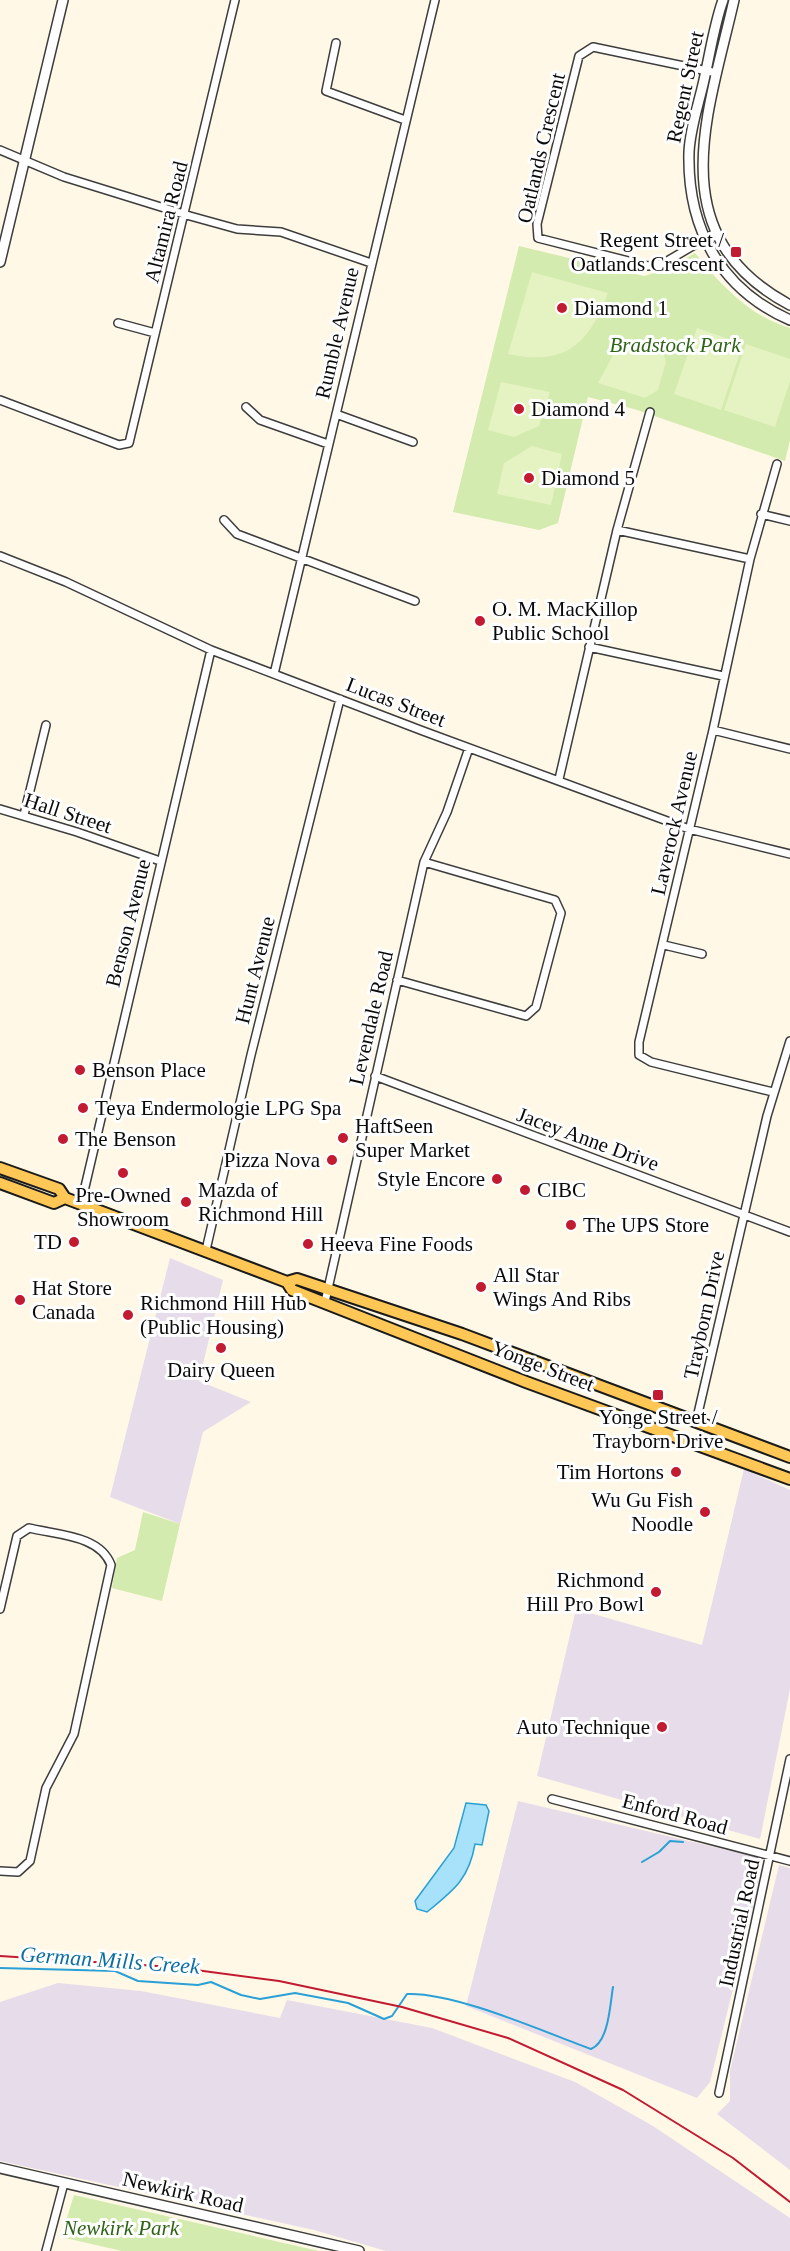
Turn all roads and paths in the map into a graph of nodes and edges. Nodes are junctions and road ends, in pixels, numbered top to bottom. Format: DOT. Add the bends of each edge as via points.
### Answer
graph roads {
  1 [pos="63,0"];
  2 [pos="235,0"];
  3 [pos="435,0"];
  4 [pos="723,0"];
  5 [pos="734,0"];
  6 [pos="336,43"];
  7 [pos="706,70"];
  8 [pos="717,73"];
  9 [pos="405,120"];
  10 [pos="0,150"];
  11 [pos="25,159"];
  12 [pos="185,215"];
  13 [pos="715,232"];
  14 [pos="705,240"];
  15 [pos="0,262"];
  16 [pos="371,263"];
  17 [pos="790,305"];
  18 [pos="790,320"];
  19 [pos="118,323"];
  20 [pos="155,333"];
  21 [pos="0,400"];
  22 [pos="246,407"];
  23 [pos="650,412"];
  24 [pos="336,414"];
  25 [pos="413,442"];
  26 [pos="328,444"];
  27 [pos="777,464"];
  28 [pos="761,514"];
  29 [pos="224,520"];
  30 [pos="790,521"];
  31 [pos="617,530"];
  32 [pos="0,556"];
  33 [pos="301,559"];
  34 [pos="750,559"];
  35 [pos="415,601"];
  36 [pos="590,646"];
  37 [pos="211,650"];
  38 [pos="274,674"];
  39 [pos="723,676"];
  40 [pos="340,699"];
  41 [pos="46,725"];
  42 [pos="713,730"];
  43 [pos="469,748"];
  44 [pos="790,749"];
  45 [pos="559,779"];
  46 [pos="0,809"];
  47 [pos="24,815"];
  48 [pos="689,829"];
  49 [pos="790,854"];
  50 [pos="160,861"];
  51 [pos="424,862"];
  52 [pos="664,945"];
  53 [pos="702,954"];
  54 [pos="397,980"];
  55 [pos="790,1041"];
  56 [pos="375,1076"];
  57 [pos="773,1092"];
  58 [pos="0,1168"];
  59 [pos="0,1183"];
  60 [pos="65,1198"];
  61 [pos="81,1204"];
  62 [pos="743,1214"];
  63 [pos="790,1232"];
  64 [pos="207,1250"];
  65 [pos="287,1282"];
  66 [pos="328,1289"];
  67 [pos="325,1302"];
  68 [pos="696,1422"];
  69 [pos="790,1457"];
  70 [pos="790,1479"];
  71 [pos="0,1609"];
  72 [pos="790,1759"];
  73 [pos="552,1799"];
  74 [pos="769,1856"];
  75 [pos="790,1861"];
  76 [pos="0,1871"];
  77 [pos="719,2093"];
  78 [pos="0,2169"];
  79 [pos="64,2183"];
  80 [pos="46,2251"];
  81 [pos="359,2251"];
  1 -- 11 [label="street"];
  2 -- 12 [label="street, Altamira Road"];
  3 -- 9 [label="street, Rumble Avenue"];
  4 -- 7 [label="street, Regent Street"];
  5 -- 8 [label="street, Regent Street"];
  6 -- 9 [label="street" via="326,90"];
  7 -- 8 [label="street, Oatlands Crescent"];
  7 -- 14 [label="street, Regent Street" via="689,149 690,186"];
  7 -- 14 [label="street, Oatlands Crescent" via="593,47 579,56 537,224 538,238 648,266 662,264"];
  8 -- 13 [label="street, Regent Street" via="701,170"];
  9 -- 16 [label="street, Rumble Avenue"];
  10 -- 11 [label="street"];
  11 -- 12 [label="street" via="64,177"];
  11 -- 15 [label="street"];
  12 -- 16 [label="street" via="237,229 281,232"];
  12 -- 20 [label="street, Altamira Road"];
  13 -- 14 [label="street, Oatlands Crescent"];
  13 -- 17 [label="street, Regent Street" via="730,256 753,280"];
  14 -- 18 [label="street, Regent Street" via="742,292"];
  16 -- 24 [label="street, Rumble Avenue"];
  19 -- 20 [label="street"];
  20 -- 21 [label="street, Altamira Road" via="129,443 119,445"];
  22 -- 26 [label="street" via="260,420"];
  23 -- 31 [label="street"];
  24 -- 25 [label="street"];
  24 -- 26 [label="street, Rumble Avenue"];
  26 -- 33 [label="street, Rumble Avenue"];
  27 -- 28 [label="street, Laverock Avenue"];
  28 -- 30 [label="street"];
  28 -- 34 [label="street, Laverock Avenue"];
  29 -- 33 [label="street" via="237,534"];
  31 -- 34 [label="street"];
  31 -- 36 [label="street"];
  32 -- 37 [label="street, Lucas Street" via="66,582"];
  33 -- 35 [label="street"];
  33 -- 38 [label="street, Rumble Avenue"];
  34 -- 39 [label="street, Laverock Avenue"];
  36 -- 39 [label="street"];
  36 -- 45 [label="street"];
  37 -- 38 [label="street, Lucas Street"];
  37 -- 50 [label="street, Benson Avenue"];
  38 -- 40 [label="street, Lucas Street"];
  39 -- 42 [label="street, Laverock Avenue"];
  40 -- 43 [label="street, Lucas Street"];
  40 -- 64 [label="street, Hunt Avenue"];
  41 -- 47 [label="street"];
  42 -- 44 [label="street"];
  42 -- 48 [label="street, Laverock Avenue"];
  43 -- 45 [label="street, Lucas Street"];
  43 -- 51 [label="street, Levendale Road" via="447,812"];
  45 -- 48 [label="street, Lucas Street"];
  46 -- 47 [label="street, Hall Street"];
  47 -- 50 [label="street, Hall Street"];
  48 -- 49 [label="street, Lucas Street"];
  48 -- 52 [label="street, Laverock Avenue"];
  50 -- 61 [label="street, Benson Avenue"];
  51 -- 54 [label="street, Levendale Road"];
  51 -- 54 [label="street" via="555,900 561,913 536,1008 526,1016"];
  52 -- 53 [label="street"];
  52 -- 57 [label="street, Laverock Avenue" via="639,1054 651,1062"];
  54 -- 56 [label="street, Levendale Road"];
  55 -- 57 [label="street, Trayborn Drive"];
  56 -- 62 [label="street, Jacey Anne Drive"];
  56 -- 66 [label="street, Levendale Road"];
  57 -- 62 [label="street, Trayborn Drive"];
  58 -- 60 [label="main road, Yonge Street" via="59,1189"];
  59 -- 60 [label="main road, Yonge Street" via="54,1203"];
  60 -- 61 [label="main road, Yonge Street"];
  61 -- 64 [label="main road, Yonge Street"];
  62 -- 63 [label="street, Jacey Anne Drive"];
  62 -- 68 [label="street, Trayborn Drive"];
  64 -- 65 [label="main road, Yonge Street"];
  65 -- 66 [label="main road, Yonge Street" via="297,1278"];
  65 -- 67 [label="main road, Yonge Street" via="292,1290"];
  66 -- 67 [label="street, Levendale Road"];
  66 -- 68 [label="main road, Yonge Street" via="462,1334"];
  67 -- 70 [label="main road, Yonge Street" via="526,1382"];
  68 -- 69 [label="main road, Yonge Street"];
  71 -- 76 [label="street" via="17,1536 29,1528 95,1544 107,1554 111,1565 74,1734 46,1788 30,1861 18,1872"];
  72 -- 74 [label="street, Industrial Road"];
  73 -- 74 [label="street, Enford Road"];
  74 -- 75 [label="street, Enford Road"];
  74 -- 77 [label="street, Industrial Road"];
  78 -- 79 [label="street, Newkirk Road"];
  79 -- 80 [label="street"];
  79 -- 81 [label="street, Newkirk Road"];
}
